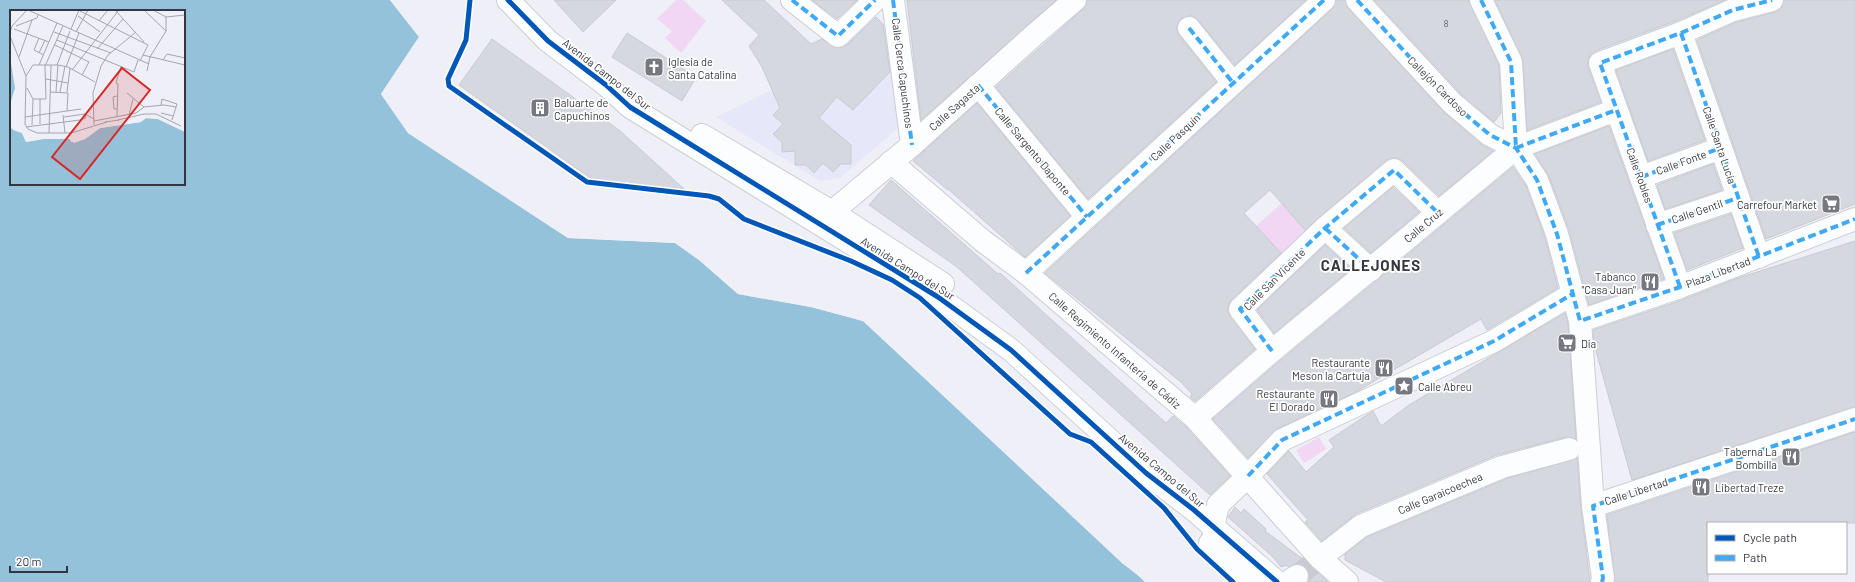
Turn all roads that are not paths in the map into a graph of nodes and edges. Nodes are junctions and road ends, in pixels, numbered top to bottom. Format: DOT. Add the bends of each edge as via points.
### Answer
graph roads {
  1 [pos="508,0"];
  2 [pos="792,0"];
  3 [pos="889,0"];
  4 [pos="1075,0"];
  5 [pos="1324,0"];
  6 [pos="1357,0"];
  7 [pos="1481,0"];
  8 [pos="1772,0"];
  9 [pos="1189,28"];
  10 [pos="1681,33"];
  11 [pos="1233,83"];
  12 [pos="606,85"];
  13 [pos="978,85"];
  14 [pos="1616,110"];
  15 [pos="912,145"];
  16 [pos="1516,148"];
  17 [pos="1721,148"];
  18 [pos="891,162"];
  19 [pos="743,177"];
  20 [pos="1641,177"];
  21 [pos="1738,198"];
  22 [pos="832,212"];
  23 [pos="1438,213"];
  24 [pos="1087,217"];
  25 [pos="1855,219"];
  26 [pos="1657,225"];
  27 [pos="1326,228"];
  28 [pos="1759,257"];
  29 [pos="1371,270"];
  30 [pos="1026,273"];
  31 [pos="1680,287"];
  32 [pos="1574,293"];
  33 [pos="1580,321"];
  34 [pos="1011,350"];
  35 [pos="1272,351"];
  36 [pos="1195,418"];
  37 [pos="1855,419"];
  38 [pos="1569,449"];
  39 [pos="1146,474"];
  40 [pos="1248,476"];
  41 [pos="1218,505"];
  42 [pos="1593,506"];
  43 [pos="1194,510"];
  44 [pos="1213,527"];
  45 [pos="1218,551"];
  46 [pos="1320,558"];
  47 [pos="1252,582"];
  48 [pos="1262,582"];
  49 [pos="1277,582"];
  50 [pos="1347,582"];
  51 [pos="1602,582"];
  1 -- 12 [label="street, Avenida Campo del Sur" via="548,41"];
  2 -- 3 [label="street" via="838,36"];
  3 -- 15 [label="street, Calle Cerca Capuchinos"];
  4 -- 13 [label="street, Calle Sagasta"];
  5 -- 11 [label="street, Calle Pasquín"];
  6 -- 16 [label="street, Callejón Cardoso" via="1452,103 1490,135"];
  7 -- 16 [label="street" via="1511,62"];
  8 -- 10 [label="street" via="1733,10"];
  9 -- 11 [label="street"];
  10 -- 14 [label="street, Calle Robles" via="1600,63"];
  10 -- 17 [label="street, Calle Santa Lucía"];
  11 -- 24 [label="street, Calle Pasquín"];
  12 -- 19 [label="street, Avenida Campo del Sur" via="630,107"];
  12 -- 22 [label="street, Avenida Campo del Sur" via="639,97"];
  13 -- 15 [label="street, Calle Sagasta"];
  13 -- 24 [label="street, Calle Sargento Daponte"];
  14 -- 16 [label="street, Calle Cruz"];
  14 -- 20 [label="street, Calle Robles"];
  15 -- 18 [label="street, Calle Sagasta"];
  16 -- 23 [label="street, Calle Cruz"];
  16 -- 32 [label="street" via="1537,180 1557,234"];
  17 -- 20 [label="street, Calle Fonte"];
  17 -- 21 [label="street, Calle Santa Lucía"];
  18 -- 22 [label="street, Calle Sagasta"];
  18 -- 30 [label="street, Calle Regimiento Infanteria de Cádiz" via="984,242"];
  19 -- 22 [label="street" via="761,180 819,214"];
  19 -- 34 [label="street, Avenida Campo del Sur" via="938,297"];
  20 -- 26 [label="street, Calle Robles"];
  21 -- 26 [label="street, Calle Gentil"];
  21 -- 28 [label="street, Calle Santa Lucía"];
  22 -- 34 [label="street, Avenida Campo del Sur" via="945,285 996,328"];
  23 -- 27 [label="street, Calle San Vicente" via="1394,170"];
  23 -- 29 [label="street, Calle Cruz"];
  24 -- 30 [label="street, Calle Pasquín"];
  25 -- 28 [label="street, Plaza Libertad"];
  26 -- 31 [label="street, Calle Robles"];
  27 -- 29 [label="street"];
  27 -- 35 [label="street, Calle San Vicente" via="1240,309"];
  28 -- 31 [label="street, Plaza Libertad"];
  29 -- 35 [label="street, Calle Cruz"];
  30 -- 36 [label="street, Calle Regimiento Infanteria de Cádiz"];
  31 -- 33 [label="street, Plaza Libertad"];
  32 -- 33 [label="street"];
  32 -- 40 [label="street" via="1494,341 1282,440"];
  33 -- 42 [label="street, Calle Libertad"];
  34 -- 39 [label="street, Avenida Campo del Sur"];
  35 -- 36 [label="street, Calle Cruz"];
  36 -- 40 [label="street, Calle Regimiento Infanteria de Cádiz"];
  37 -- 42 [label="street, Calle Libertad"];
  38 -- 46 [label="street, Calle Garaicoechea" via="1502,467 1361,526"];
  39 -- 43 [label="street, Avenida Campo del Sur"];
  39 -- 45 [label="street, Avenida Campo del Sur" via="1185,520"];
  40 -- 41 [label="street"];
  40 -- 46 [label="street, Calle Regimiento Infanteria de Cádiz"];
  41 -- 43 [label="street"];
  41 -- 44 [label="street"];
  42 -- 51 [label="street"];
  43 -- 44 [label="street, Avenida Campo del Sur"];
  44 -- 45 [label="street"];
  44 -- 49 [label="street, Avenida Campo del Sur"];
  45 -- 47 [label="street, Avenida Campo del Sur"];
  45 -- 48 [label="street" via="1240,562"];
  46 -- 50 [label="street, Calle Regimiento Infanteria de Cádiz"];
}
